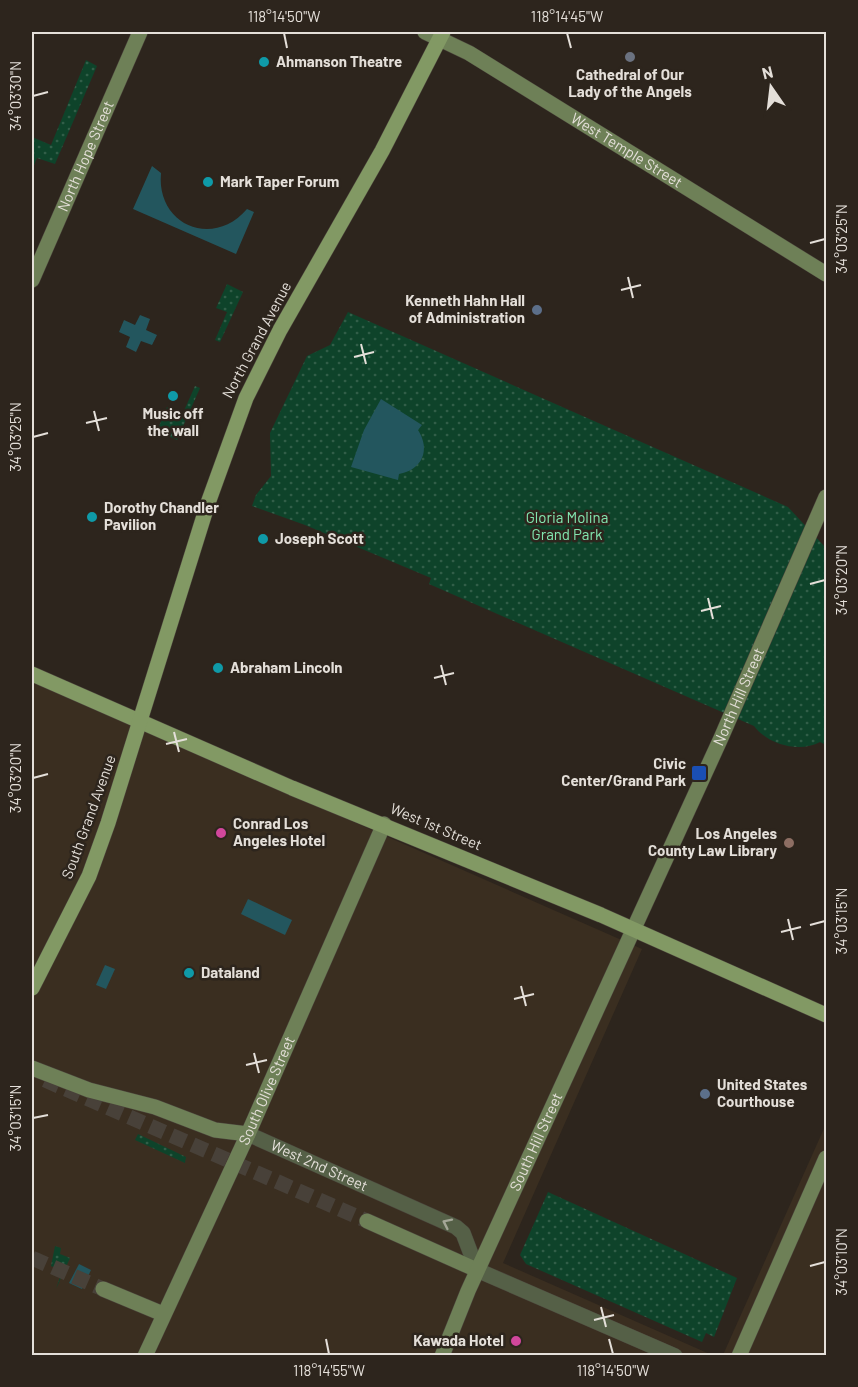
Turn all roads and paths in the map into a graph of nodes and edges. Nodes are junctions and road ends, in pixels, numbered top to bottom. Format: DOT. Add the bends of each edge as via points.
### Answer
graph roads {
  1 [pos="140,32"];
  2 [pos="425,32"];
  3 [pos="441,35"];
  4 [pos="826,274"];
  5 [pos="32,280"];
  6 [pos="826,497"];
  7 [pos="32,674"];
  8 [pos="142,721"];
  9 [pos="384,824"];
  10 [pos="632,928"];
  11 [pos="32,988"];
  12 [pos="826,1015"];
  13 [pos="32,1068"];
  14 [pos="248,1134"];
  15 [pos="826,1158"];
  16 [pos="367,1221"];
  17 [pos="477,1270"];
  18 [pos="103,1289"];
  19 [pos="163,1314"];
  20 [pos="145,1356"];
  21 [pos="442,1356"];
  22 [pos="675,1356"];
  23 [pos="739,1356"];
  1 -- 5 [label="main road, North Hope Street"];
  2 -- 3 [label="main road, West Temple Street"];
  3 -- 4 [label="main road, West Temple Street"];
  3 -- 8 [label="main road, North Grand Avenue" via="246,398 208,503"];
  6 -- 10 [label="main road, North Hill Street" via="721,738"];
  7 -- 8 [label="main road, West 1st Street"];
  8 -- 9 [label="main road, West 1st Street"];
  8 -- 11 [label="main road, South Grand Avenue" via="89,876"];
  9 -- 10 [label="main road, West 1st Street"];
  9 -- 14 [label="main road, South Olive Street"];
  10 -- 12 [label="main road, West 1st Street"];
  10 -- 17 [label="main road, South Hill Street"];
  13 -- 14 [label="main road, West 2nd Street" via="215,1130"];
  17 -- 14 [label="street, West 2nd Street, one-way" via="463,1233 456,1227"];
  14 -- 19 [label="main road, South Olive Street"];
  15 -- 23 [label="main road"];
  16 -- 17 [label="main road"];
  17 -- 21 [label="main road, South Hill Street"];
  17 -- 22 [label="street"];
  18 -- 19 [label="main road"];
  19 -- 20 [label="main road, South Olive Street"];
}
